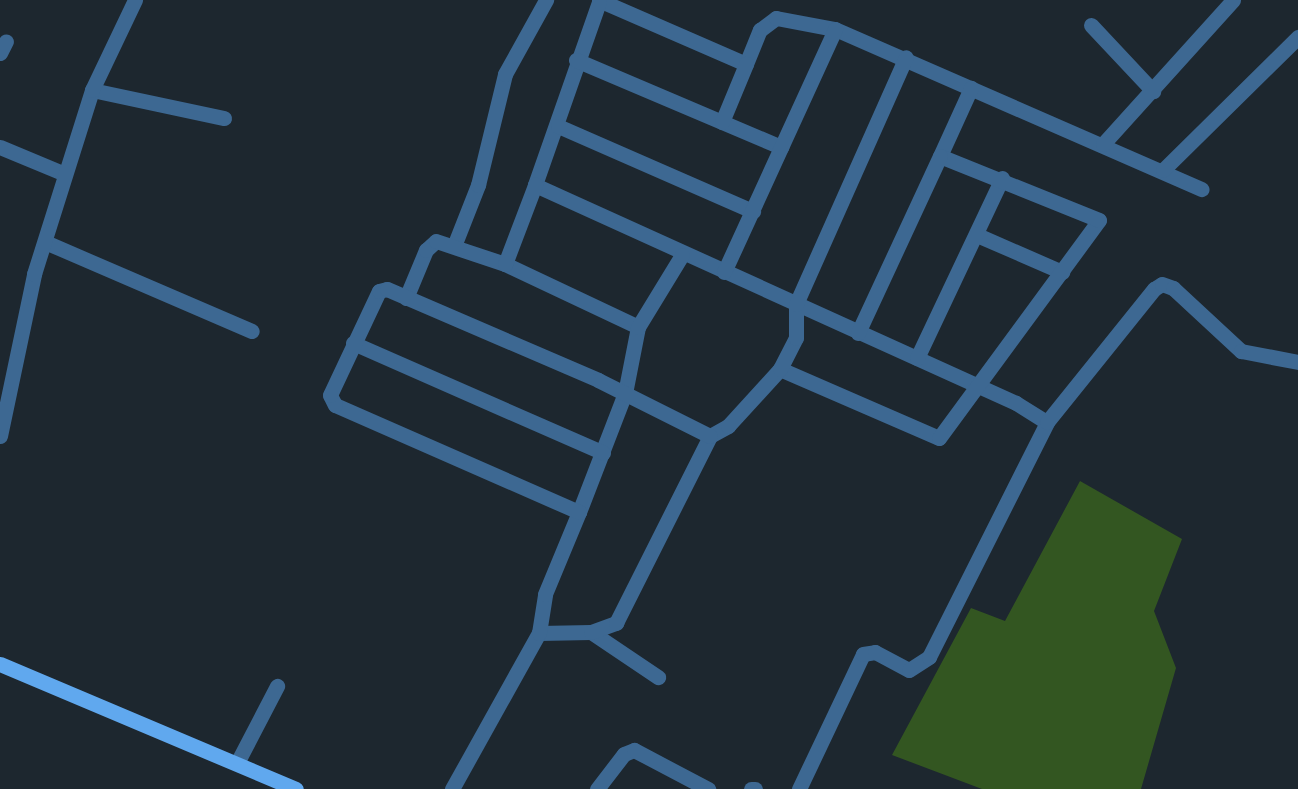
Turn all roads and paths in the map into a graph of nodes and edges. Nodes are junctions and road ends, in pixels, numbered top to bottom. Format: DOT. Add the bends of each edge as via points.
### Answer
graph roads {
  1 [pos="135,0"];
  2 [pos="546,0"];
  3 [pos="1233,0"];
  4 [pos="599,1"];
  5 [pos="636,6"];
  6 [pos="1091,26"];
  7 [pos="835,29"];
  8 [pos="1298,37"];
  9 [pos="906,57"];
  10 [pos="576,60"];
  11 [pos="746,64"];
  12 [pos="971,88"];
  13 [pos="92,90"];
  14 [pos="1153,91"];
  15 [pos="224,118"];
  16 [pos="722,122"];
  17 [pos="558,126"];
  18 [pos="1102,144"];
  19 [pos="0,147"];
  20 [pos="781,147"];
  21 [pos="940,156"];
  22 [pos="1163,170"];
  23 [pos="65,174"];
  24 [pos="1002,178"];
  25 [pos="535,186"];
  26 [pos="1202,189"];
  27 [pos="753,211"];
  28 [pos="977,235"];
  29 [pos="45,242"];
  30 [pos="454,246"];
  31 [pos="682,255"];
  32 [pos="505,264"];
  33 [pos="724,272"];
  34 [pos="1062,272"];
  35 [pos="406,298"];
  36 [pos="796,304"];
  37 [pos="638,327"];
  38 [pos="252,331"];
  39 [pos="858,333"];
  40 [pos="353,343"];
  41 [pos="917,358"];
  42 [pos="1298,362"];
  43 [pos="780,369"];
  44 [pos="974,385"];
  45 [pos="625,393"];
  46 [pos="1047,422"];
  47 [pos="0,436"];
  48 [pos="710,436"];
  49 [pos="603,453"];
  50 [pos="579,512"];
  51 [pos="591,632"];
  52 [pos="539,633"];
  53 [pos="0,664"];
  54 [pos="658,677"];
  55 [pos="277,686"];
  56 [pos="237,763"];
  57 [pos="296,789"];
  58 [pos="452,789"];
  59 [pos="597,789"];
  60 [pos="708,789"];
  61 [pos="799,789"];
  1 -- 13 [label="street"];
  2 -- 30 [label="street" via="506,74 477,185"];
  3 -- 14 [label="street"];
  4 -- 5 [label="street"];
  4 -- 10 [label="street"];
  5 -- 11 [label="street"];
  6 -- 14 [label="street"];
  7 -- 9 [label="street"];
  7 -- 11 [label="street" via="776,18 760,30"];
  7 -- 20 [label="street"];
  8 -- 22 [label="street"];
  9 -- 12 [label="street"];
  9 -- 36 [label="street"];
  10 -- 16 [label="street"];
  10 -- 17 [label="street"];
  11 -- 16 [label="street"];
  12 -- 18 [label="street"];
  12 -- 21 [label="street"];
  13 -- 15 [label="street"];
  13 -- 23 [label="street"];
  14 -- 18 [label="street"];
  16 -- 20 [label="street"];
  17 -- 25 [label="street"];
  17 -- 27 [label="street"];
  18 -- 22 [label="street"];
  19 -- 23 [label="street"];
  20 -- 27 [label="street"];
  21 -- 24 [label="street"];
  21 -- 39 [label="street"];
  22 -- 26 [label="street"];
  23 -- 29 [label="street"];
  24 -- 28 [label="street"];
  24 -- 34 [label="street" via="1096,216 1097,224"];
  25 -- 31 [label="street"];
  25 -- 32 [label="street"];
  27 -- 33 [label="street"];
  28 -- 34 [label="street"];
  28 -- 41 [label="street"];
  29 -- 38 [label="street"];
  29 -- 47 [label="street" via="34,274"];
  30 -- 32 [label="street"];
  30 -- 35 [label="street" via="431,244"];
  31 -- 33 [label="street"];
  31 -- 37 [label="street"];
  32 -- 37 [label="street"];
  33 -- 36 [label="street"];
  34 -- 44 [label="street"];
  35 -- 40 [label="street" via="379,291"];
  35 -- 45 [label="street"];
  36 -- 39 [label="street"];
  36 -- 43 [label="street" via="796,338"];
  37 -- 45 [label="street"];
  39 -- 41 [label="street"];
  40 -- 49 [label="street"];
  40 -- 50 [label="street" via="330,395 335,405"];
  41 -- 44 [label="street"];
  42 -- 46 [label="street" via="1241,351 1173,288 1162,284"];
  43 -- 44 [label="street" via="933,438 942,436"];
  43 -- 48 [label="street" via="728,426"];
  44 -- 46 [label="street"];
  45 -- 48 [label="street"];
  45 -- 49 [label="street"];
  46 -- 61 [label="street" via="928,657 909,669 875,652 863,654"];
  48 -- 51 [label="street" via="622,615 612,627"];
  49 -- 50 [label="street"];
  50 -- 52 [label="street" via="545,594"];
  51 -- 52 [label="street"];
  51 -- 54 [label="street"];
  52 -- 58 [label="street"];
  53 -- 56 [label="main road"];
  55 -- 56 [label="street"];
  56 -- 57 [label="main road"];
  59 -- 60 [label="street" via="624,754 634,750"];
}
